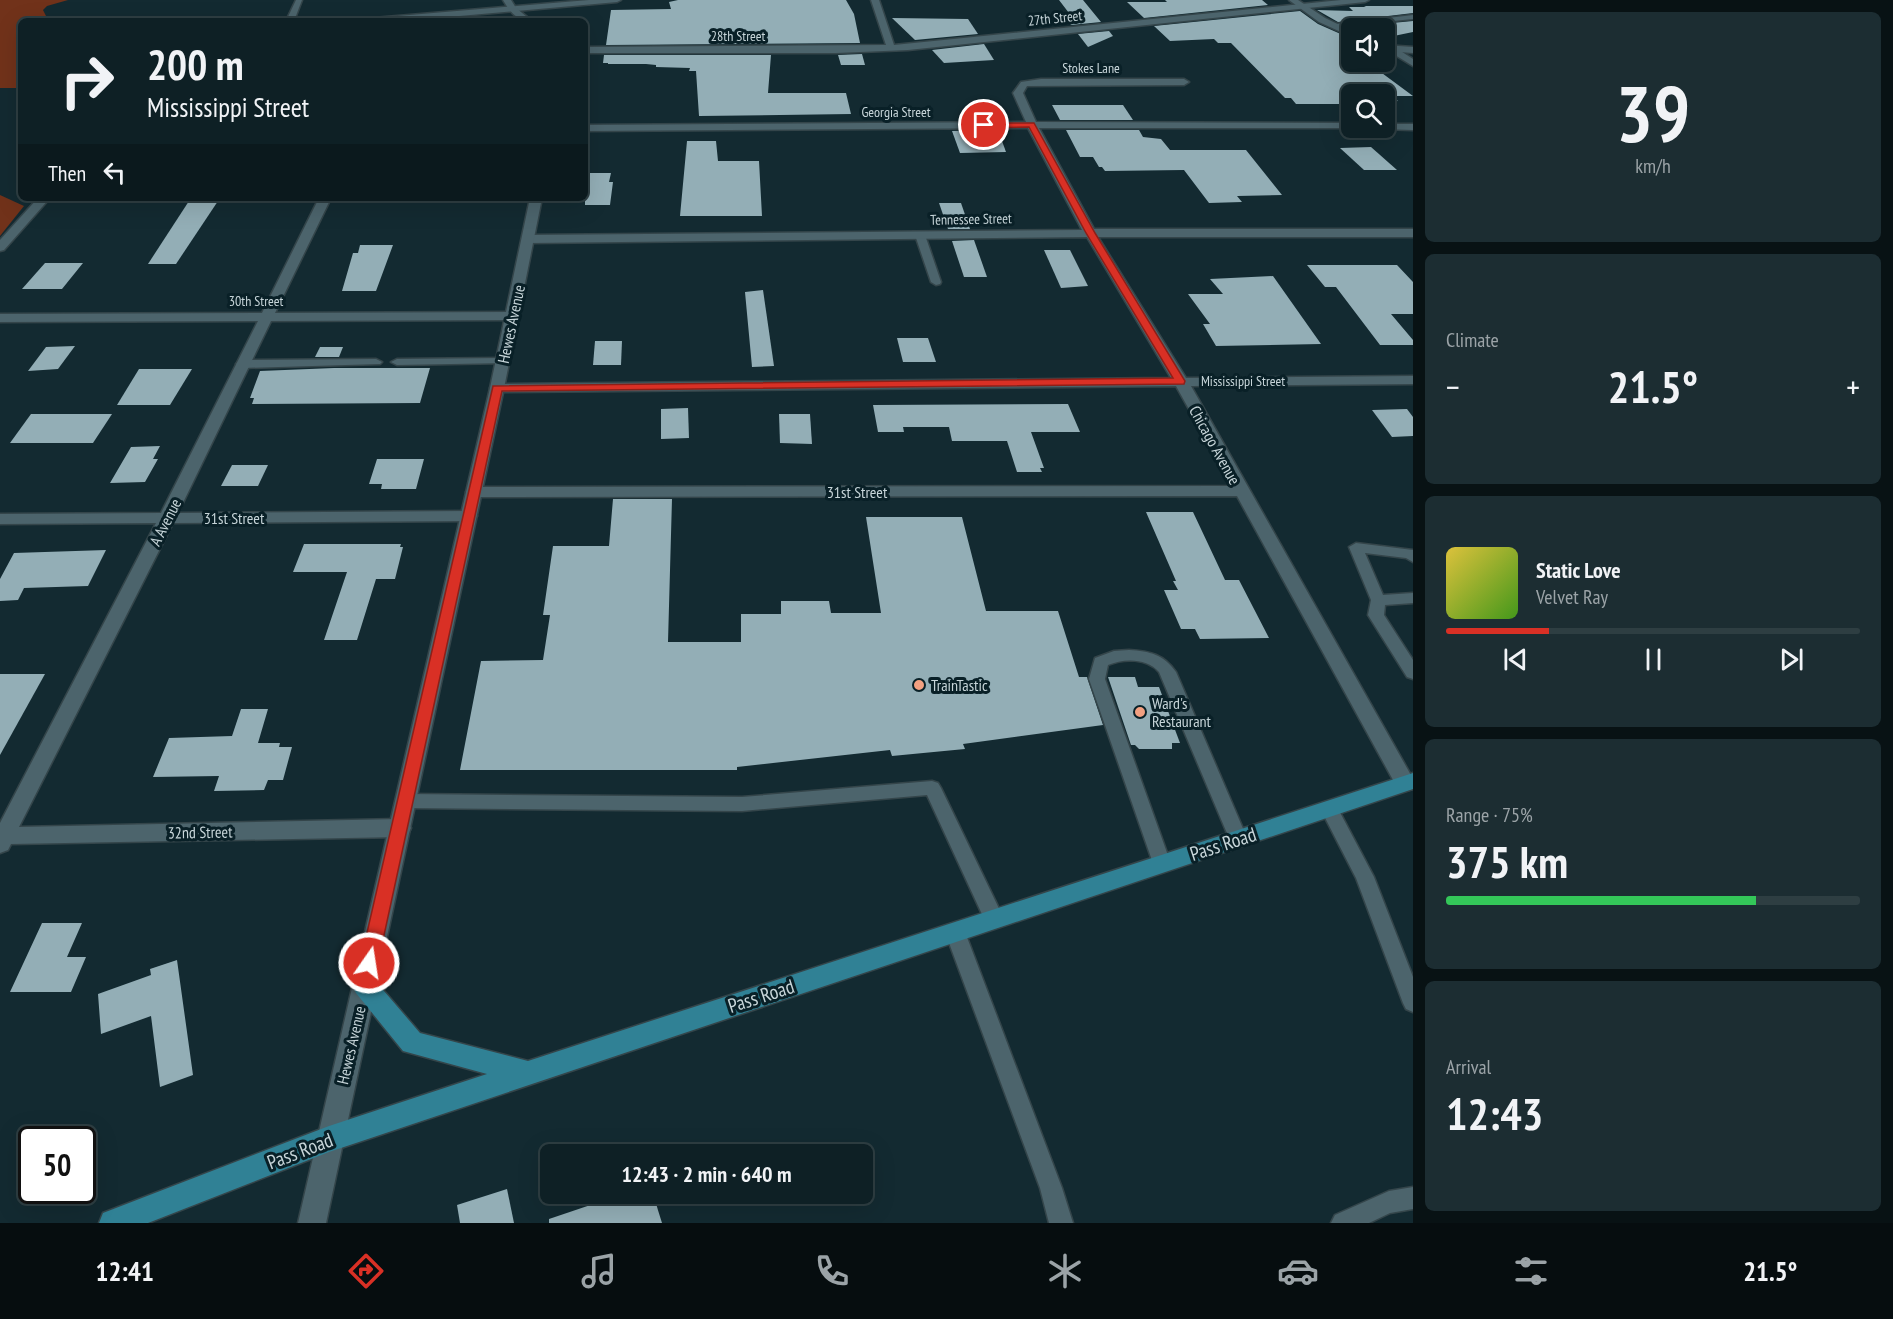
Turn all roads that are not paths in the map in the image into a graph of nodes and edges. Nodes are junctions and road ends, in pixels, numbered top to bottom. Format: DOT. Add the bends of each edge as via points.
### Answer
graph roads {
  1 [pos="298,0"];
  2 [pos="507,0"];
  3 [pos="617,0"];
  4 [pos="875,0"];
  5 [pos="1365,0"];
  6 [pos="1296,3"];
  7 [pos="513,10"];
  8 [pos="1413,17"];
  9 [pos="291,18"];
  10 [pos="412,18"];
  11 [pos="524,18"];
  12 [pos="1332,25"];
  13 [pos="1341,30"];
  14 [pos="891,48"];
  15 [pos="1395,49"];
  16 [pos="588,50"];
  17 [pos="1413,50"];
  18 [pos="1395,52"];
  19 [pos="1413,63"];
  20 [pos="1184,82"];
  21 [pos="1024,107"];
  22 [pos="1031,125"];
  23 [pos="1341,126"];
  24 [pos="1395,127"];
  25 [pos="1413,127"];
  26 [pos="588,128"];
  27 [pos="41,201"];
  28 [pos="323,201"];
  29 [pos="535,201"];
  30 [pos="1090,233"];
  31 [pos="1413,233"];
  32 [pos="920,235"];
  33 [pos="529,239"];
  34 [pos="0,247"];
  35 [pos="936,282"];
  36 [pos="266,315"];
  37 [pos="513,316"];
  38 [pos="0,318"];
  39 [pos="376,362"];
  40 [pos="397,362"];
  41 [pos="503,362"];
  42 [pos="242,364"];
  43 [pos="1413,380"];
  44 [pos="1180,381"];
  45 [pos="497,388"];
  46 [pos="1241,491"];
  47 [pos="474,492"];
  48 [pos="468,516"];
  49 [pos="167,518"];
  50 [pos="0,519"];
  51 [pos="1413,557"];
  52 [pos="1413,598"];
  53 [pos="1378,600"];
  54 [pos="1413,673"];
  55 [pos="1409,782"];
  56 [pos="406,801"];
  57 [pos="1329,808"];
  58 [pos="400,828"];
  59 [pos="1238,838"];
  60 [pos="1,839"];
  61 [pos="1162,864"];
  62 [pos="994,919"];
  63 [pos="955,932"];
  64 [pos="364,985"];
  65 [pos="1413,1003"];
  66 [pos="528,1073"];
  67 [pos="329,1139"];
  68 [pos="1413,1198"];
  69 [pos="113,1223"];
  70 [pos="312,1223"];
  71 [pos="1061,1223"];
  72 [pos="1342,1223"];
  1 -- 9 [label="lane"];
  2 -- 7 [label="street"];
  3 -- 7 [label="street"];
  4 -- 14 [label="street"];
  5 -- 6 [label="street, 27th Street"];
  6 -- 12 [label="street"];
  6 -- 14 [label="street, 27th Street"];
  7 -- 10 [label="street"];
  7 -- 11 [label="street"];
  8 -- 12 [label="lane"];
  12 -- 13 [label="street"];
  14 -- 16 [label="street, 28th Street"];
  15 -- 17 [label="street"];
  18 -- 19 [label="street"];
  20 -- 21 [label="street, Stokes Lane" via="1024,84 1018,93"];
  21 -- 22 [label="street, Chicago Avenue"];
  22 -- 23 [label="street, Georgia Street"];
  22 -- 26 [label="street, Georgia Street"];
  22 -- 30 [label="street, Chicago Avenue"];
  24 -- 25 [label="street"];
  27 -- 34 [label="street"];
  28 -- 36 [label="street, A Avenue"];
  29 -- 33 [label="street, Hewes Avenue"];
  30 -- 31 [label="street, Tennessee Street"];
  30 -- 32 [label="street, Tennessee Street"];
  30 -- 44 [label="street, Chicago Avenue"];
  32 -- 33 [label="street, Tennessee Street"];
  32 -- 35 [label="lane"];
  33 -- 37 [label="street, Hewes Avenue"];
  36 -- 37 [label="street, 30th Street"];
  36 -- 38 [label="street, 30th Street"];
  36 -- 42 [label="street, A Avenue"];
  37 -- 41 [label="street, Hewes Avenue"];
  39 -- 42 [label="lane"];
  40 -- 41 [label="lane"];
  41 -- 45 [label="street, Hewes Avenue"];
  42 -- 49 [label="street, A Avenue"];
  43 -- 44 [label="street, Mississippi Street"];
  44 -- 45 [label="street, Mississippi Street"];
  44 -- 46 [label="street, Chicago Avenue"];
  45 -- 47 [label="street, Hewes Avenue"];
  46 -- 47 [label="street, 31st Street"];
  46 -- 55 [label="street, Chicago Avenue"];
  47 -- 48 [label="street, Hewes Avenue"];
  48 -- 49 [label="street, 31st Street"];
  48 -- 56 [label="street, Hewes Avenue"];
  49 -- 50 [label="street, 31st Street"];
  49 -- 60 [label="street, A Avenue"];
  51 -- 53 [label="lane" via="1356,548"];
  52 -- 53 [label="lane"];
  53 -- 54 [label="lane" via="1376,615"];
  55 -- 57 [label="main road, Pass Road"];
  56 -- 58 [label="street, Hewes Avenue"];
  56 -- 62 [label="lane" via="742,804 932,789"];
  57 -- 59 [label="main road, Pass Road"];
  57 -- 65 [label="lane" via="1365,877"];
  58 -- 60 [label="street, 32nd Street"];
  58 -- 64 [label="street, Hewes Avenue"];
  59 -- 61 [label="main road, Pass Road"];
  59 -- 61 [label="lane" via="1165,669 1160,662 1139,656 1111,656 1101,662 1097,679"];
  61 -- 62 [label="main road, Pass Road"];
  62 -- 63 [label="main road, Pass Road"];
  63 -- 66 [label="main road, Pass Road"];
  63 -- 71 [label="lane"];
  64 -- 66 [label="main road" via="412,1043"];
  64 -- 67 [label="street, Hewes Avenue"];
  66 -- 67 [label="main road, Pass Road"];
  67 -- 69 [label="main road, Pass Road"];
  67 -- 70 [label="street, Hewes Avenue"];
  68 -- 72 [label="lane" via="1389,1202"];
}
